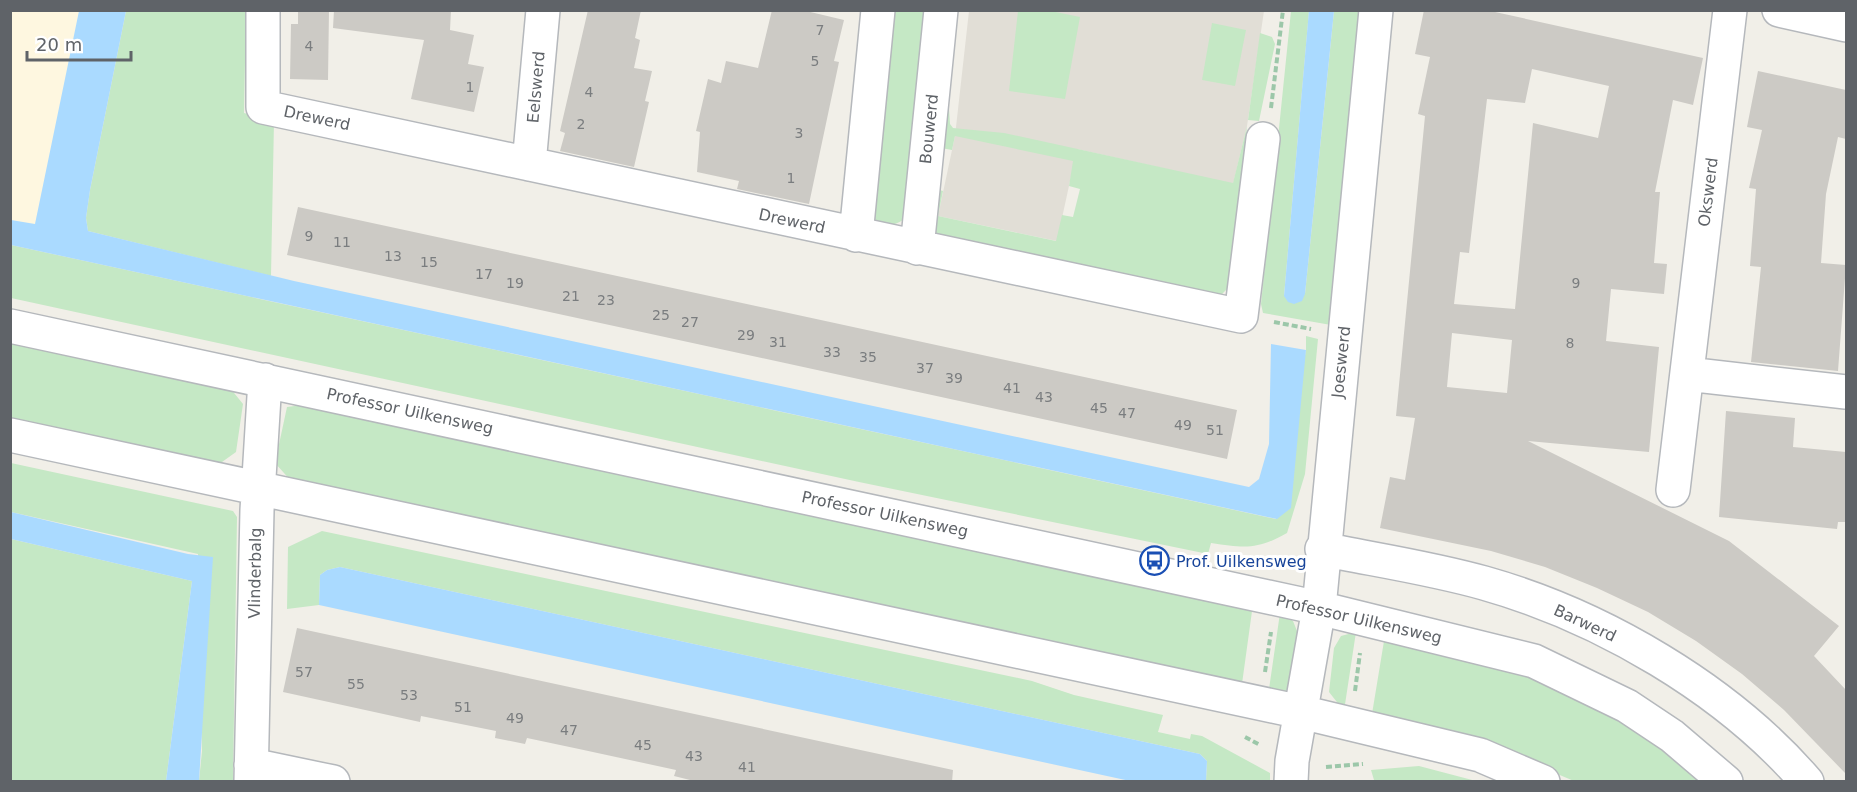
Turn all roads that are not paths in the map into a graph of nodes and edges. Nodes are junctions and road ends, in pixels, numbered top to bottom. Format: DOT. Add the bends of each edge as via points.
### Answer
graph roads {
  1 [pos="263,10"];
  2 [pos="543,10"];
  3 [pos="878,10"];
  4 [pos="941,10"];
  5 [pos="1376,10"];
  6 [pos="1730,10"];
  7 [pos="1779,10"];
  8 [pos="1846,25"];
  9 [pos="1263,139"];
  10 [pos="530,165"];
  11 [pos="856,235"];
  12 [pos="917,248"];
  13 [pos="10,326"];
  14 [pos="1687,375"];
  15 [pos="266,380"];
  16 [pos="1846,392"];
  17 [pos="10,435"];
  18 [pos="258,489"];
  19 [pos="1673,490"];
  20 [pos="1322,549"];
  21 [pos="1319,608"];
  22 [pos="1301,712"];
  23 [pos="1292,771"];
  24 [pos="251,773"];
  25 [pos="333,782"];
  26 [pos="1544,782"];
  27 [pos="1726,782"];
  28 [pos="1807,782"];
  1 -- 10 [label="street, Drewerd" via="263,106"];
  2 -- 10 [label="street, Eelswerd"];
  3 -- 11 [label="street"];
  4 -- 12 [label="street, Bouwerd"];
  5 -- 20 [label="street, Joeswerd"];
  6 -- 14 [label="street, Okswerd"];
  7 -- 8 [label="street"];
  9 -- 12 [label="street, Drewerd" via="1241,316"];
  10 -- 11 [label="street, Drewerd"];
  11 -- 12 [label="street, Drewerd"];
  13 -- 15 [label="street, Professor Uilkensweg"];
  14 -- 16 [label="street"];
  14 -- 19 [label="street, Okswerd"];
  15 -- 18 [label="street, Vlinderbalg"];
  15 -- 21 [label="street, Professor Uilkensweg"];
  17 -- 18 [label="street"];
  18 -- 22 [label="street"];
  18 -- 24 [label="street, Vlinderbalg"];
  20 -- 21 [label="street, Joeswerd"];
  20 -- 28 [label="street, Barwerd" via="1483,583 1593,626 1670,667 1748,723"];
  21 -- 22 [label="street, Joeswerd"];
  21 -- 27 [label="street, Professor Uilkensweg" via="1534,661 1627,706 1672,736"];
  22 -- 23 [label="street, Joeswerd"];
  22 -- 26 [label="street" via="1480,755"];
  24 -- 25 [label="street, Vlinderbalg"];
}
